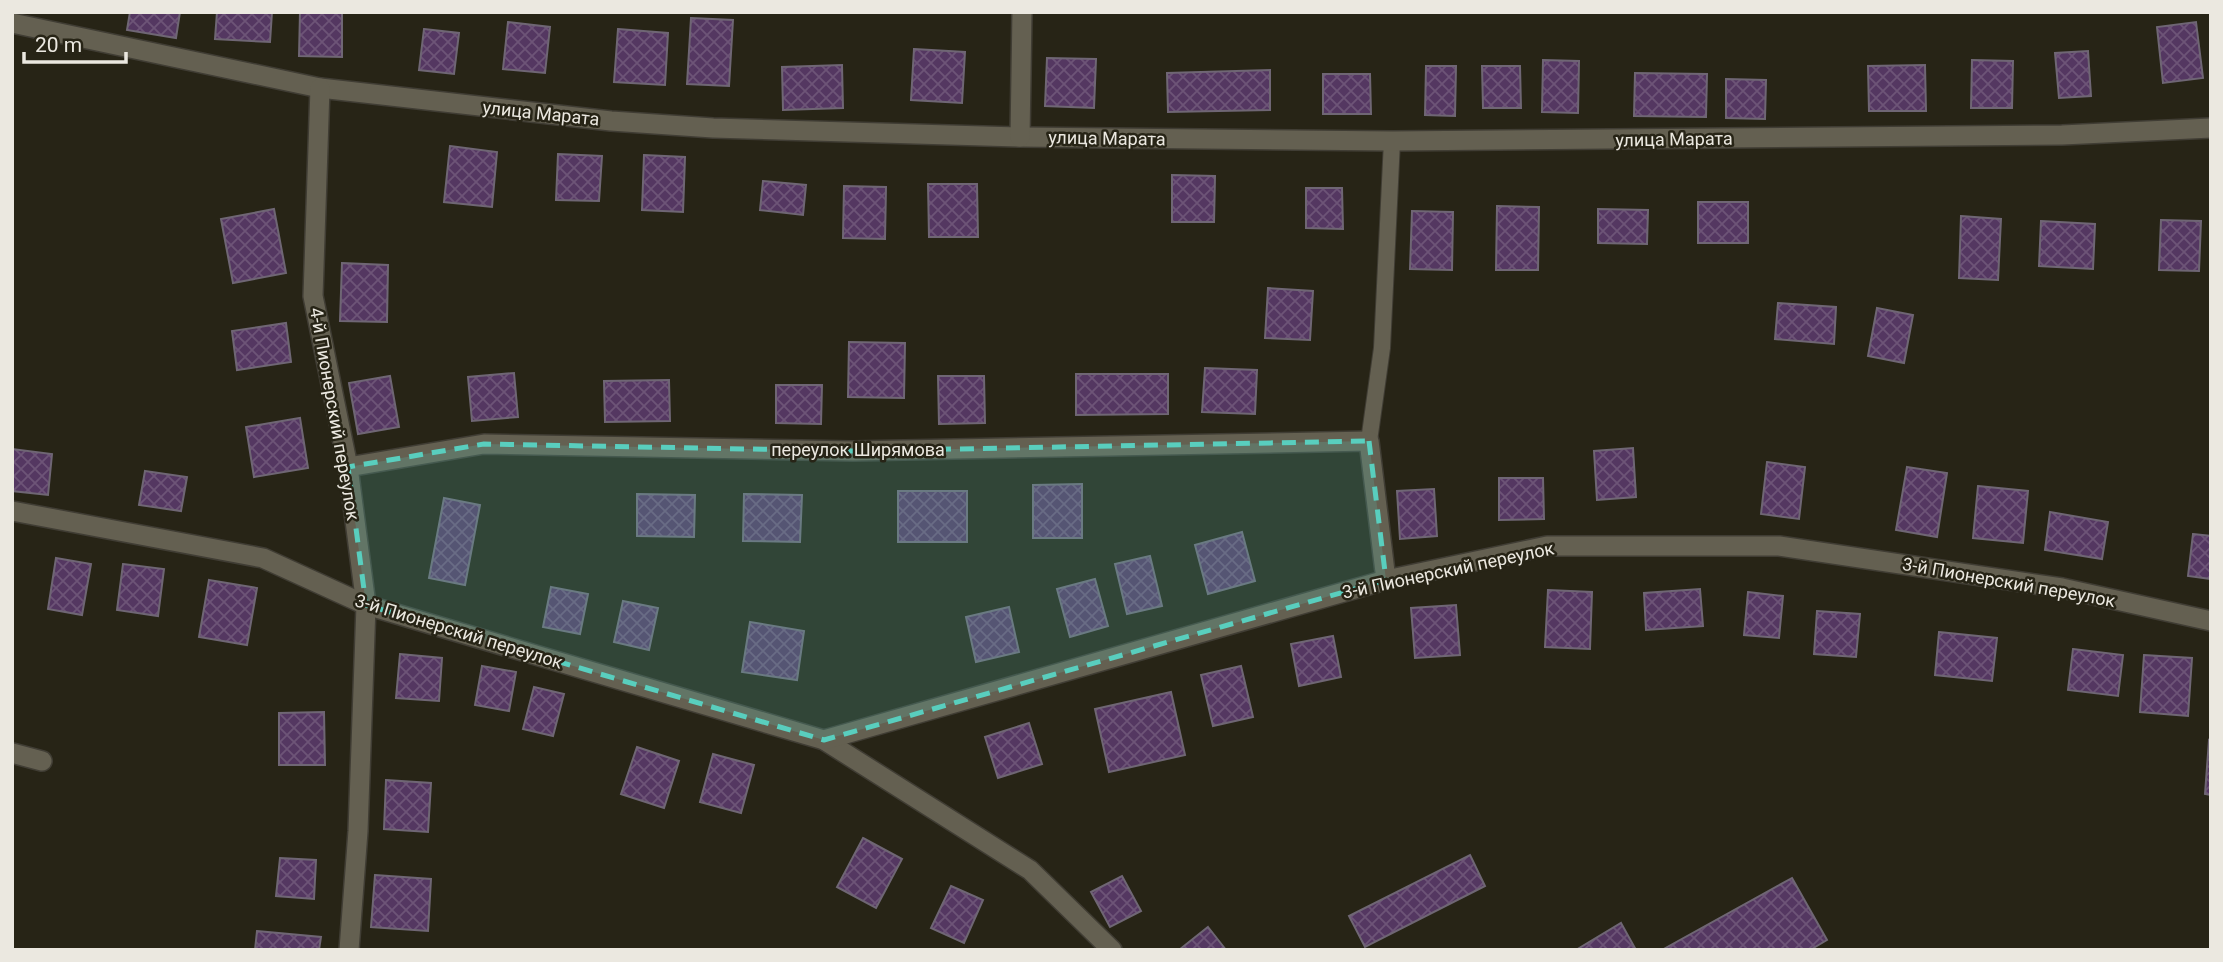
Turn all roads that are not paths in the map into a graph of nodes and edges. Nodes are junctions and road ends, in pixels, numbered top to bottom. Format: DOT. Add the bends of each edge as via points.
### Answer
graph roads {
  1 [pos="1022,12"];
  2 [pos="12,23"];
  3 [pos="320,88"];
  4 [pos="2211,128"];
  5 [pos="1020,137"];
  6 [pos="1392,141"];
  7 [pos="1369,441"];
  8 [pos="348,467"];
  9 [pos="12,511"];
  10 [pos="1386,580"];
  11 [pos="366,605"];
  12 [pos="2211,621"];
  13 [pos="824,740"];
  14 [pos="12,753"];
  15 [pos="42,761"];
  16 [pos="349,950"];
  17 [pos="1112,950"];
  1 -- 5 [label="street"];
  2 -- 3 [label="street, улица Марата"];
  3 -- 5 [label="street, улица Марата" via="611,121"];
  3 -- 8 [label="street, 4-й Пионерский переулок" via="313,296"];
  4 -- 6 [label="street, улица Марата" via="2062,135"];
  5 -- 6 [label="street, улица Марата"];
  6 -- 7 [label="lane" via="1382,348"];
  7 -- 8 [label="street, переулок Ширямова" via="853,451 484,444"];
  7 -- 10 [label="street"];
  8 -- 11 [label="street, 4-й Пионерский переулок"];
  9 -- 11 [label="street, 3-й Пионерский переулок" via="263,558"];
  10 -- 12 [label="street, 3-й Пионерский переулок" via="1547,545 1779,546 2062,588"];
  10 -- 13 [label="street, 3-й Пионерский переулок"];
  11 -- 13 [label="street, 3-й Пионерский переулок"];
  11 -- 16 [label="street, 4-й Пионерский переулок"];
  13 -- 17 [label="street, 3-й Пионерский переулок" via="1030,870"];
  14 -- 15 [label="street"];
}
